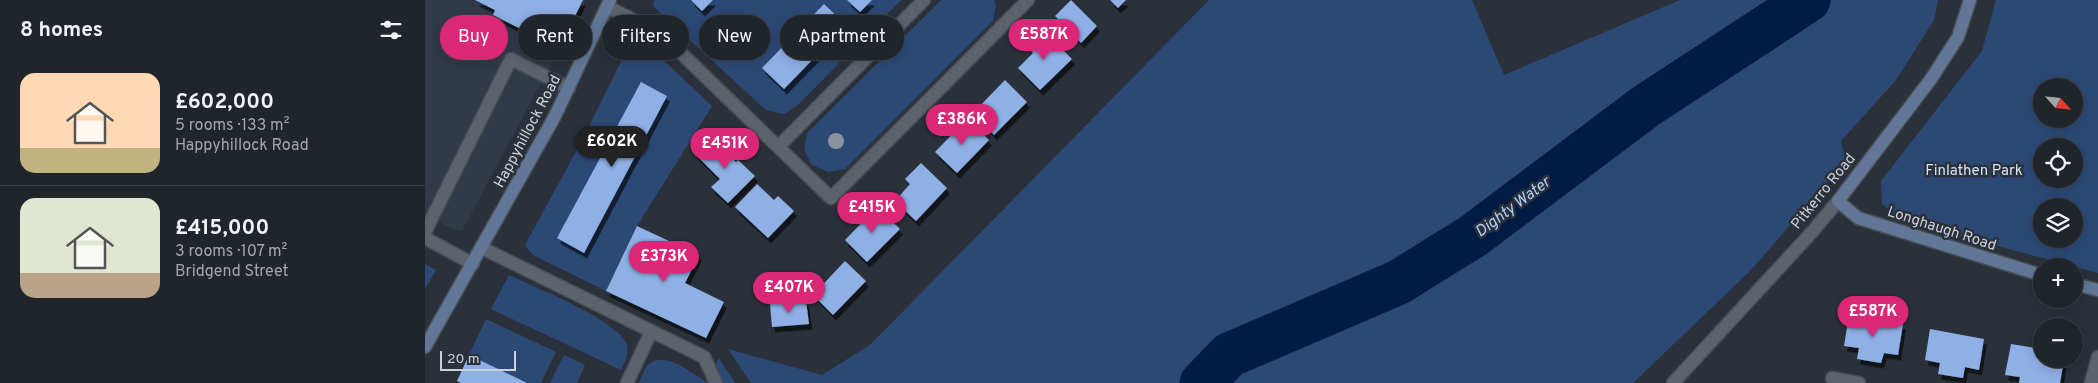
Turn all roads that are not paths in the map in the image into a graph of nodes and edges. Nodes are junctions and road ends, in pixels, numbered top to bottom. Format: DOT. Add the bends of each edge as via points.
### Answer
graph roads {
  1 [pos="924,0"];
  2 [pos="1970,0"];
  3 [pos="1021,2"];
  4 [pos="609,4"];
  5 [pos="569,88"];
  6 [pos="778,147"];
  7 [pos="1838,201"];
  8 [pos="425,232"];
  9 [pos="425,238"];
  10 [pos="482,248"];
  11 [pos="473,264"];
  12 [pos="2033,273"];
  13 [pos="2083,286"];
  14 [pos="2098,290"];
  15 [pos="651,332"];
  16 [pos="425,347"];
  17 [pos="2098,357"];
  18 [pos="1832,378"];
  19 [pos="627,383"];
  20 [pos="716,383"];
  21 [pos="1673,383"];
  22 [pos="1859,383"];
  23 [pos="2091,383"];
  1 -- 6 [label="street"];
  2 -- 7 [label="street, Pitkerro Road" via="1958,36 1931,79"];
  3 -- 6 [label="street" via="831,198"];
  4 -- 5 [label="street, Happyhillock Road"];
  4 -- 6 [label="street" via="682,54"];
  5 -- 8 [label="street" via="511,59"];
  5 -- 10 [label="street, Happyhillock Road"];
  7 -- 12 [label="street, Longhaugh Road" via="1858,218"];
  7 -- 21 [label="street, Pitkerro Road"];
  9 -- 11 [label="street"];
  10 -- 11 [label="street, Happyhillock Road"];
  10 -- 15 [label="street"];
  11 -- 16 [label="street, Happyhillock Road"];
  13 -- 14 [label="street"];
  15 -- 19 [label="street"];
  15 -- 20 [label="street" via="704,357"];
  17 -- 23 [label="street"];
  18 -- 22 [label="street"];
}
